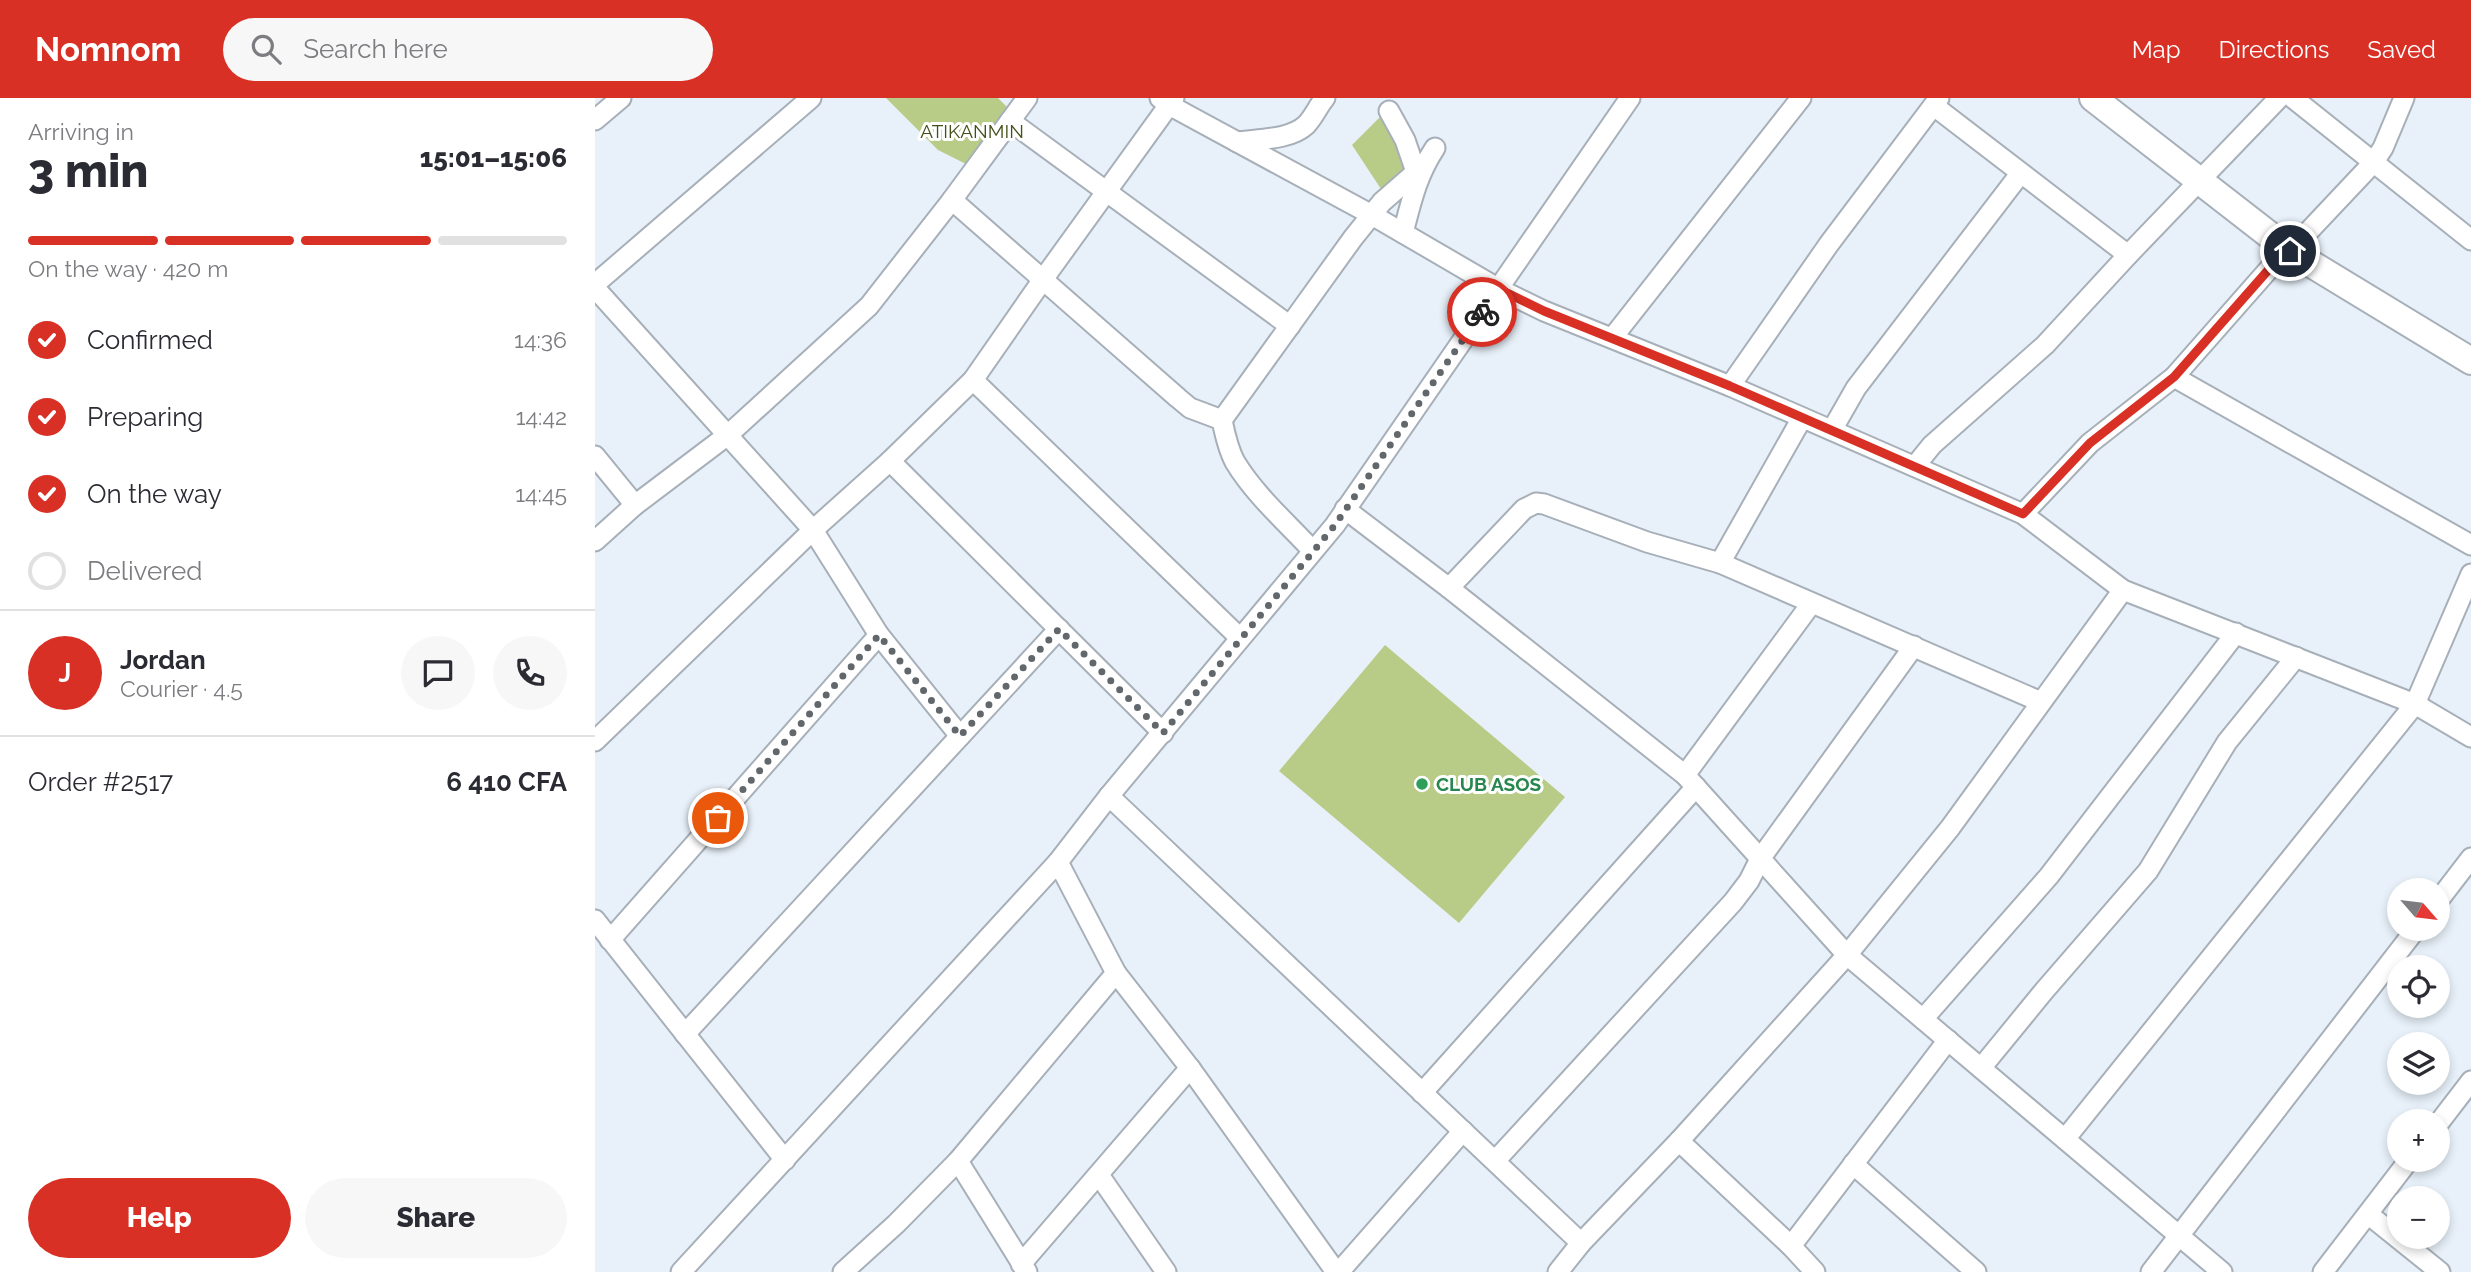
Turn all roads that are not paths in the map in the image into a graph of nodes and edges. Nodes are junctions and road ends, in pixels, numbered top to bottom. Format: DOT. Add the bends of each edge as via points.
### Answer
graph roads {
  1 [pos="621,98"];
  2 [pos="811,98"];
  3 [pos="1027,98"];
  4 [pos="1325,98"];
  5 [pos="1630,98"];
  6 [pos="2093,98"];
  7 [pos="2279,98"];
  8 [pos="2293,98"];
  9 [pos="2404,98"];
  10 [pos="1168,100"];
  11 [pos="1792,101"];
  12 [pos="1936,102"];
  13 [pos="1389,111"];
  14 [pos="595,120"];
  15 [pos="1010,121"];
  16 [pos="1237,142"];
  17 [pos="1435,148"];
  18 [pos="2373,163"];
  19 [pos="1419,169"];
  20 [pos="2020,174"];
  21 [pos="2201,181"];
  22 [pos="1107,192"];
  23 [pos="952,200"];
  24 [pos="1372,215"];
  25 [pos="1403,233"];
  26 [pos="2471,240"];
  27 [pos="2290,251"];
  28 [pos="2128,255"];
  29 [pos="1044,278"];
  30 [pos="595,286"];
  31 [pos="1499,289"];
  32 [pos="1290,326"];
  33 [pos="1613,337"];
  34 [pos="2471,361"];
  35 [pos="2174,377"];
  36 [pos="973,380"];
  37 [pos="1730,386"];
  38 [pos="1802,418"];
  39 [pos="1222,420"];
  40 [pos="1832,430"];
  41 [pos="729,434"];
  42 [pos="595,456"];
  43 [pos="890,461"];
  44 [pos="1916,466"];
  45 [pos="635,505"];
  46 [pos="1345,509"];
  47 [pos="2023,514"];
  48 [pos="813,530"];
  49 [pos="595,541"];
  50 [pos="2471,545"];
  51 [pos="1312,550"];
  52 [pos="1720,563"];
  53 [pos="2471,574"];
  54 [pos="1449,588"];
  55 [pos="2123,590"];
  56 [pos="1811,604"];
  57 [pos="1059,629"];
  58 [pos="2236,633"];
  59 [pos="879,635"];
  60 [pos="1240,638"];
  61 [pos="1914,646"];
  62 [pos="2296,657"];
  63 [pos="2041,702"];
  64 [pos="2415,704"];
  65 [pos="1163,733"];
  66 [pos="960,736"];
  67 [pos="2471,737"];
  68 [pos="595,741"];
  69 [pos="1690,781"];
  70 [pos="1109,796"];
  71 [pos="2471,858"];
  72 [pos="1760,859"];
  73 [pos="1058,862"];
  74 [pos="2450,885"];
  75 [pos="595,920"];
  76 [pos="610,940"];
  77 [pos="2406,942"];
  78 [pos="1847,954"];
  79 [pos="1117,973"];
  80 [pos="1923,1019"];
  81 [pos="684,1034"];
  82 [pos="1948,1040"];
  83 [pos="1190,1068"];
  84 [pos="1981,1068"];
  85 [pos="2471,1081"];
  86 [pos="1422,1093"];
  87 [pos="2450,1109"];
  88 [pos="1463,1131"];
  89 [pos="2065,1139"];
  90 [pos="1679,1141"];
  91 [pos="785,1160"];
  92 [pos="958,1161"];
  93 [pos="1495,1161"];
  94 [pos="1853,1164"];
  95 [pos="2400,1172"];
  96 [pos="1099,1175"];
  97 [pos="2368,1214"];
  98 [pos="2179,1236"];
  99 [pos="1581,1243"];
  100 [pos="1791,1246"];
  101 [pos="1024,1268"];
  102 [pos="681,1272"];
  103 [pos="843,1272"];
  104 [pos="1166,1272"];
  105 [pos="1338,1272"];
  106 [pos="1558,1272"];
  107 [pos="1815,1272"];
  108 [pos="1976,1272"];
  109 [pos="2151,1272"];
  110 [pos="2222,1272"];
  111 [pos="2323,1272"];
  112 [pos="2439,1272"];
  1 -- 14 [label="street"];
  2 -- 30 [label="street"];
  3 -- 15 [label="street"];
  4 -- 16 [label="street" via="1301,129"];
  5 -- 31 [label="street"];
  6 -- 21 [label="street"];
  7 -- 21 [label="street"];
  8 -- 18 [label="street"];
  9 -- 18 [label="street"];
  10 -- 16 [label="street"];
  10 -- 22 [label="street"];
  11 -- 33 [label="street"];
  12 -- 20 [label="street"];
  12 -- 37 [label="street"];
  13 -- 19 [label="street"];
  15 -- 22 [label="street"];
  15 -- 23 [label="street"];
  16 -- 24 [label="street"];
  17 -- 19 [label="street"];
  18 -- 26 [label="street"];
  18 -- 27 [label="street"];
  19 -- 24 [label="street"];
  19 -- 25 [label="street"];
  20 -- 28 [label="street"];
  20 -- 40 [label="street" via="1856,388"];
  21 -- 27 [label="street"];
  21 -- 28 [label="street"];
  22 -- 29 [label="street"];
  22 -- 32 [label="street"];
  23 -- 29 [label="street"];
  23 -- 41 [label="street" via="869,306"];
  24 -- 25 [label="street"];
  24 -- 32 [label="street"];
  25 -- 31 [label="street"];
  27 -- 34 [label="street"];
  27 -- 35 [label="street"];
  28 -- 44 [label="street" via="2045,345 1932,445"];
  29 -- 36 [label="street"];
  29 -- 39 [label="street" via="1190,408"];
  30 -- 41 [label="street"];
  31 -- 33 [label="street"];
  31 -- 46 [label="street"];
  32 -- 39 [label="street"];
  33 -- 37 [label="street"];
  35 -- 47 [label="street" via="2090,443"];
  35 -- 50 [label="street"];
  36 -- 43 [label="street"];
  36 -- 60 [label="street"];
  37 -- 38 [label="street"];
  38 -- 40 [label="street"];
  38 -- 52 [label="street"];
  39 -- 51 [label="street" via="1235,462"];
  40 -- 44 [label="street"];
  41 -- 45 [label="street"];
  41 -- 48 [label="street"];
  42 -- 45 [label="street"];
  43 -- 48 [label="street"];
  43 -- 57 [label="street"];
  44 -- 47 [label="street"];
  45 -- 49 [label="street"];
  46 -- 51 [label="street"];
  46 -- 54 [label="street"];
  47 -- 55 [label="street"];
  48 -- 59 [label="street"];
  48 -- 68 [label="street"];
  51 -- 60 [label="street"];
  52 -- 54 [label="street" via="1535,503"];
  52 -- 56 [label="street"];
  53 -- 64 [label="street"];
  54 -- 69 [label="street"];
  55 -- 58 [label="street"];
  55 -- 63 [label="street"];
  56 -- 61 [label="street"];
  56 -- 69 [label="street"];
  57 -- 65 [label="street"];
  57 -- 66 [label="street"];
  58 -- 62 [label="street"];
  58 -- 80 [label="street" via="2049,876"];
  59 -- 66 [label="street"];
  59 -- 76 [label="street"];
  60 -- 65 [label="street"];
  61 -- 63 [label="street"];
  61 -- 72 [label="street"];
  62 -- 64 [label="street"];
  62 -- 84 [label="street" via="2227,742 2148,871"];
  63 -- 78 [label="street" via="1950,828"];
  64 -- 67 [label="street"];
  64 -- 89 [label="street"];
  65 -- 70 [label="street"];
  66 -- 81 [label="street"];
  69 -- 72 [label="street"];
  69 -- 86 [label="street"];
  70 -- 73 [label="street"];
  70 -- 86 [label="street"];
  71 -- 74 [label="street"];
  72 -- 78 [label="street"];
  72 -- 93 [label="street" via="1733,902"];
  73 -- 79 [label="street"];
  73 -- 91 [label="street"];
  75 -- 76 [label="street"];
  76 -- 81 [label="street"];
  77 -- 98 [label="street"];
  78 -- 80 [label="street"];
  78 -- 90 [label="street"];
  79 -- 83 [label="street"];
  79 -- 92 [label="street"];
  80 -- 82 [label="street"];
  81 -- 91 [label="street"];
  82 -- 84 [label="street"];
  82 -- 94 [label="street"];
  83 -- 96 [label="street"];
  83 -- 105 [label="street"];
  84 -- 89 [label="street"];
  85 -- 87 [label="street"];
  86 -- 88 [label="street"];
  88 -- 93 [label="street"];
  88 -- 105 [label="street"];
  89 -- 98 [label="street"];
  90 -- 99 [label="street"];
  90 -- 100 [label="street"];
  91 -- 102 [label="street"];
  92 -- 101 [label="street"];
  92 -- 103 [label="street"];
  93 -- 99 [label="street"];
  94 -- 100 [label="street"];
  94 -- 108 [label="street"];
  95 -- 97 [label="street"];
  96 -- 101 [label="street"];
  96 -- 104 [label="street"];
  97 -- 111 [label="street"];
  97 -- 112 [label="street"];
  98 -- 109 [label="street"];
  98 -- 110 [label="street"];
  99 -- 106 [label="street"];
  100 -- 107 [label="street"];
}
